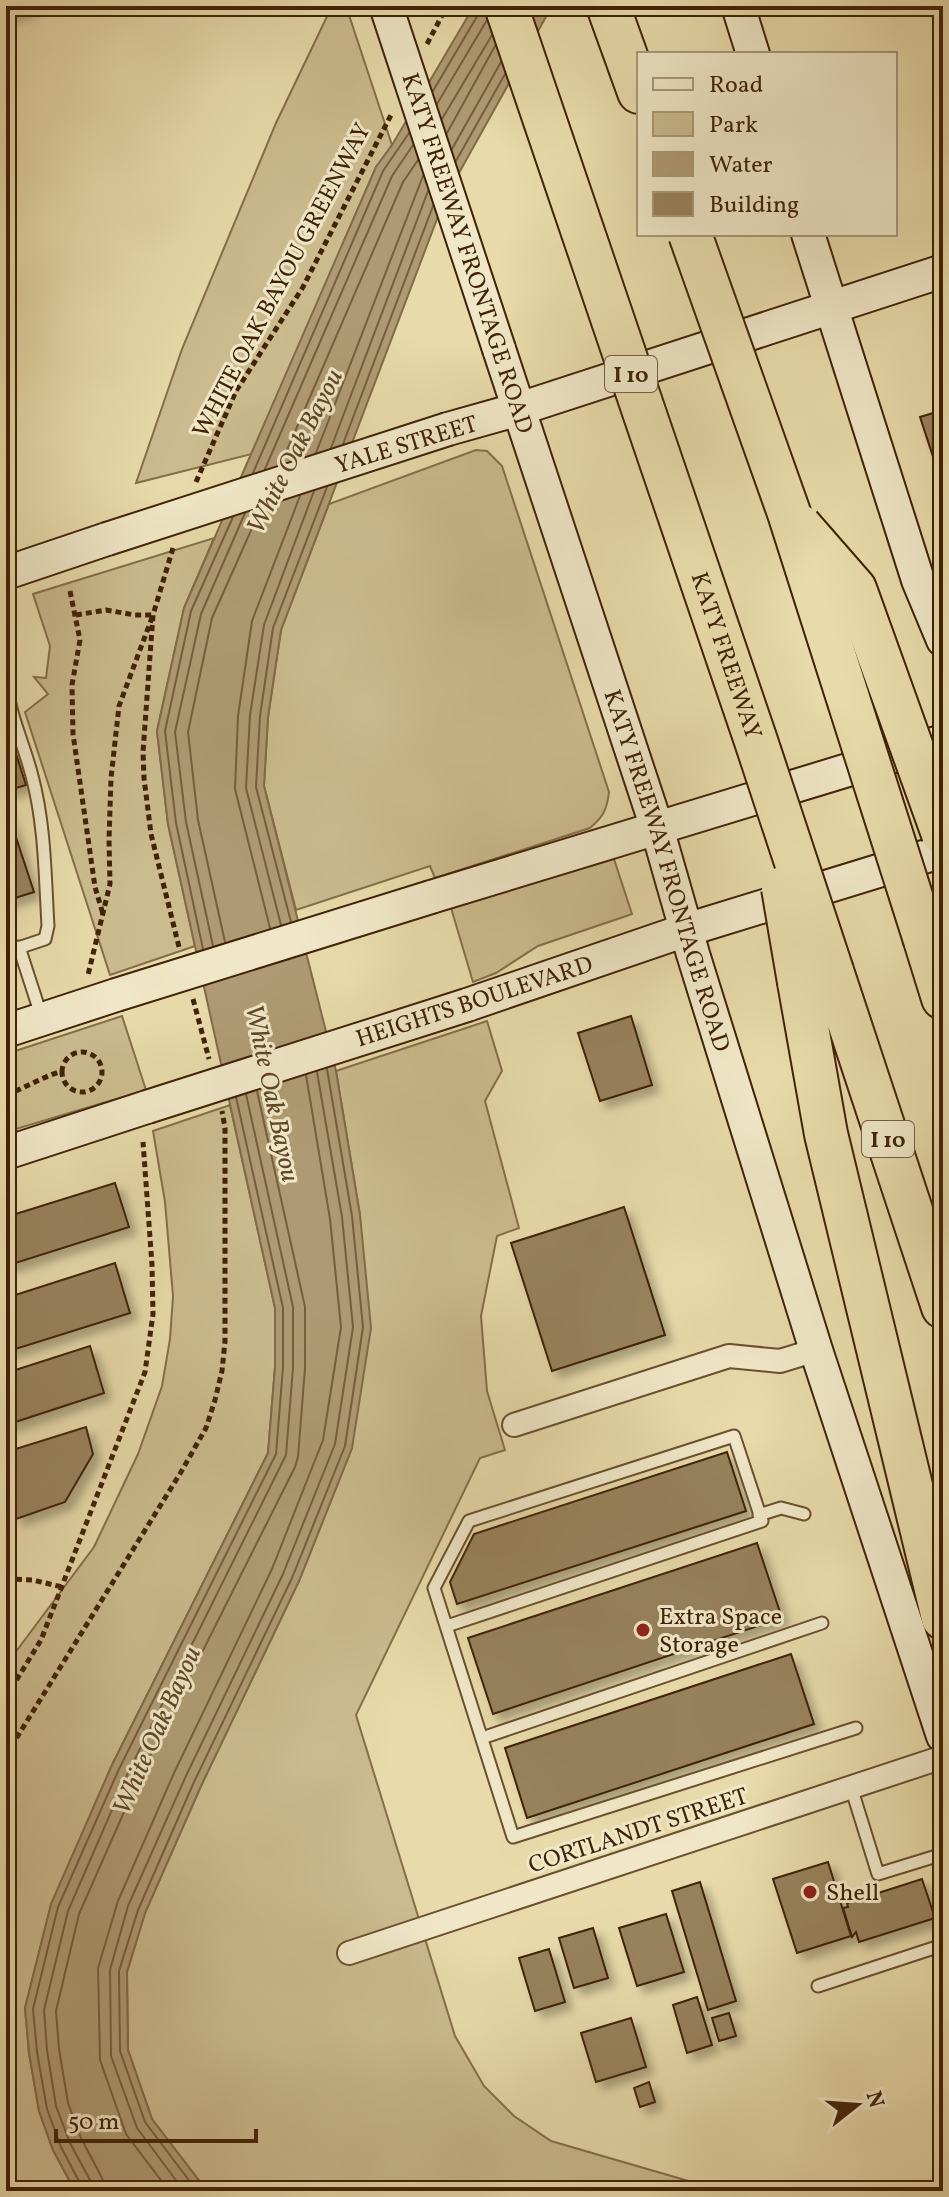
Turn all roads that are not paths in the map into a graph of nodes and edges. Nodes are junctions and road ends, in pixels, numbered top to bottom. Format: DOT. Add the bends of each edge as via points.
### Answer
graph roads {
  1 [pos="386,6"];
  2 [pos="506,6"];
  3 [pos="608,6"];
  4 [pos="738,6"];
  5 [pos="752,52"];
  6 [pos="637,86"];
  7 [pos="691,236"];
  8 [pos="809,236"];
  9 [pos="943,271"];
  10 [pos="830,307"];
  11 [pos="519,409"];
  12 [pos="789,513"];
  13 [pos="6,573"];
  14 [pos="943,640"];
  15 [pos="6,679"];
  16 [pos="943,741"];
  17 [pos="657,828"];
  18 [pos="943,834"];
  19 [pos="943,851"];
  20 [pos="686,930"];
  21 [pos="19,947"];
  22 [pos="6,952"];
  23 [pos="816,977"];
  24 [pos="943,998"];
  25 [pos="42,1019"];
  26 [pos="6,1031"];
  27 [pos="6,1153"];
  28 [pos="943,1307"];
  29 [pos="816,1350"];
  30 [pos="514,1425"];
  31 [pos="804,1514"];
  32 [pos="759,1515"];
  33 [pos="943,1618"];
  34 [pos="822,1623"];
  35 [pos="447,1626"];
  36 [pos="856,1728"];
  37 [pos="943,1736"];
  38 [pos="482,1738"];
  39 [pos="943,1757"];
  40 [pos="851,1787"];
  41 [pos="943,1854"];
  42 [pos="943,1945"];
  43 [pos="349,1953"];
  44 [pos="818,1986"];
  1 -- 11 [label="main road, KATY FREEWAY FRONTAGE ROAD, bridge"];
  2 -- 23 [label="highway, KATY FREEWAY / I 10, bridge" via="756,741"];
  3 -- 6 [label="highway"];
  4 -- 5 [label="main road"];
  7 -- 12 [label="highway, bridge"];
  8 -- 10 [label="main road"];
  9 -- 10 [label="main road, YALE STREET"];
  10 -- 11 [label="main road, YALE STREET"];
  10 -- 14 [label="main road" via="918,580"];
  11 -- 13 [label="main road, YALE STREET, bridge"];
  11 -- 17 [label="main road, KATY FREEWAY FRONTAGE ROAD"];
  12 -- 18 [label="highway, bridge" via="855,589"];
  12 -- 24 [label="highway, bridge"];
  15 -- 21 [label="lane" via="33,777 48,926 45,939"];
  16 -- 17 [label="main road"];
  17 -- 20 [label="main road, KATY FREEWAY FRONTAGE ROAD"];
  17 -- 25 [label="main road, bridge"];
  19 -- 20 [label="main road, HEIGHTS BOULEVARD"];
  20 -- 27 [label="main road, HEIGHTS BOULEVARD, bridge"];
  20 -- 29 [label="main road, KATY FREEWAY FRONTAGE ROAD"];
  21 -- 22 [label="lane"];
  21 -- 25 [label="lane"];
  23 -- 28 [label="highway, I 10"];
  23 -- 33 [label="highway" via="826,1134"];
  25 -- 26 [label="main road"];
  29 -- 30 [label="street" via="780,1361 729,1356"];
  29 -- 37 [label="main road, KATY FREEWAY FRONTAGE ROAD"];
  31 -- 32 [label="lane" via="781,1508"];
  32 -- 35 [label="lane" via="762,1521"];
  32 -- 35 [label="lane" via="734,1436 469,1521 434,1588"];
  34 -- 38 [label="lane"];
  35 -- 38 [label="lane"];
  36 -- 38 [label="lane" via="513,1837"];
  39 -- 40 [label="street, CORTLANDT STREET"];
  40 -- 41 [label="lane" via="878,1874"];
  40 -- 43 [label="street, CORTLANDT STREET"];
  42 -- 44 [label="lane"];
}
